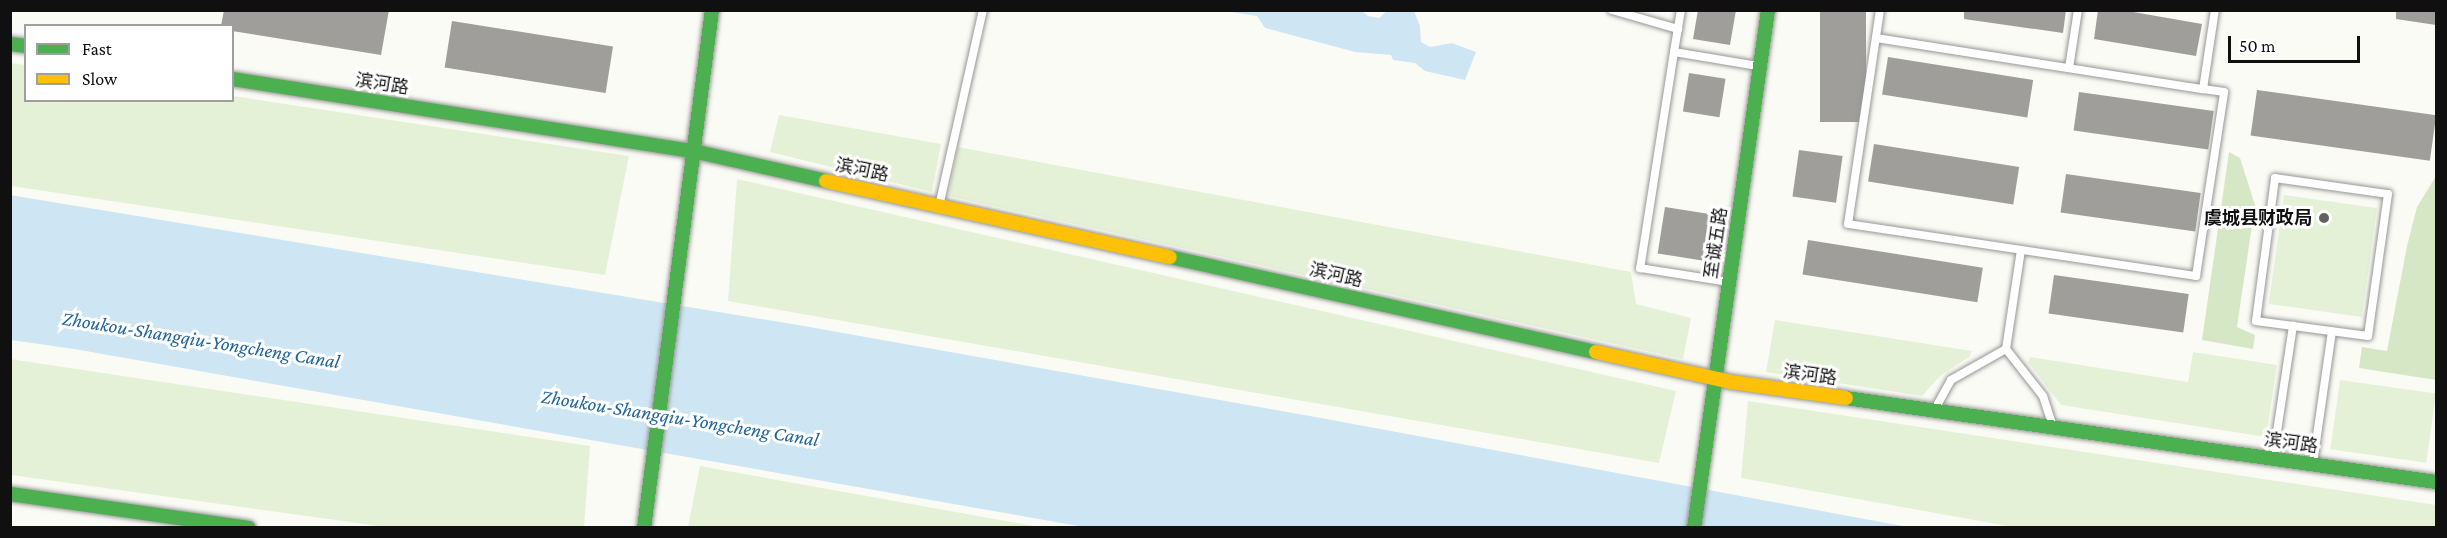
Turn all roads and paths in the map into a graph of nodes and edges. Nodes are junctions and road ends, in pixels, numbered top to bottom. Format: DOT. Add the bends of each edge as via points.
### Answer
graph roads {
  1 [pos="712,10"];
  2 [pos="983,10"];
  3 [pos="1612,10"];
  4 [pos="1681,10"];
  5 [pos="1768,10"];
  6 [pos="1880,10"];
  7 [pos="2078,10"];
  8 [pos="2215,10"];
  9 [pos="1678,29"];
  10 [pos="1876,38"];
  11 [pos="1674,52"];
  12 [pos="1760,66"];
  13 [pos="2069,68"];
  14 [pos="234,79"];
  15 [pos="2204,89"];
  16 [pos="693,151"];
  17 [pos="939,206"];
  18 [pos="2021,249"];
  19 [pos="1728,282"];
  20 [pos="2293,326"];
  21 [pos="2332,331"];
  22 [pos="2006,349"];
  23 [pos="1714,378"];
  24 [pos="1934,410"];
  25 [pos="2053,427"];
  26 [pos="2273,458"];
  27 [pos="2313,464"];
  28 [pos="2436,482"];
  29 [pos="10,494"];
  30 [pos="249,528"];
  31 [pos="644,528"];
  32 [pos="1694,528"];
  1 -- 16 [label="street"];
  2 -- 17 [label="lane"];
  3 -- 9 [label="lane"];
  4 -- 9 [label="lane"];
  5 -- 12 [label="street, 至诚五路"];
  6 -- 10 [label="lane"];
  7 -- 13 [label="lane"];
  8 -- 15 [label="lane"];
  9 -- 11 [label="lane"];
  10 -- 13 [label="lane"];
  10 -- 18 [label="lane" via="1848,224"];
  11 -- 12 [label="lane"];
  11 -- 19 [label="lane" via="1640,268"];
  12 -- 19 [label="street, 至诚五路"];
  13 -- 15 [label="lane"];
  14 -- 16 [label="street, 滨河路"];
  15 -- 18 [label="lane" via="2224,92 2196,276"];
  16 -- 17 [label="street, 滨河路"];
  16 -- 31 [label="street"];
  17 -- 23 [label="street, 滨河路"];
  18 -- 22 [label="lane"];
  19 -- 23 [label="street, 至诚五路"];
  20 -- 21 [label="lane"];
  20 -- 21 [label="lane" via="2256,321 2275,178 2388,194 2368,336"];
  20 -- 26 [label="lane"];
  21 -- 27 [label="lane"];
  22 -- 24 [label="lane" via="1951,380"];
  22 -- 25 [label="lane" via="2043,396"];
  23 -- 24 [label="street, 滨河路"];
  23 -- 32 [label="street, 至诚五路"];
  24 -- 25 [label="street, 滨河路"];
  25 -- 26 [label="street, 滨河路"];
  26 -- 27 [label="street, 滨河路"];
  27 -- 28 [label="street, 滨河路"];
  29 -- 30 [label="street"];
}
